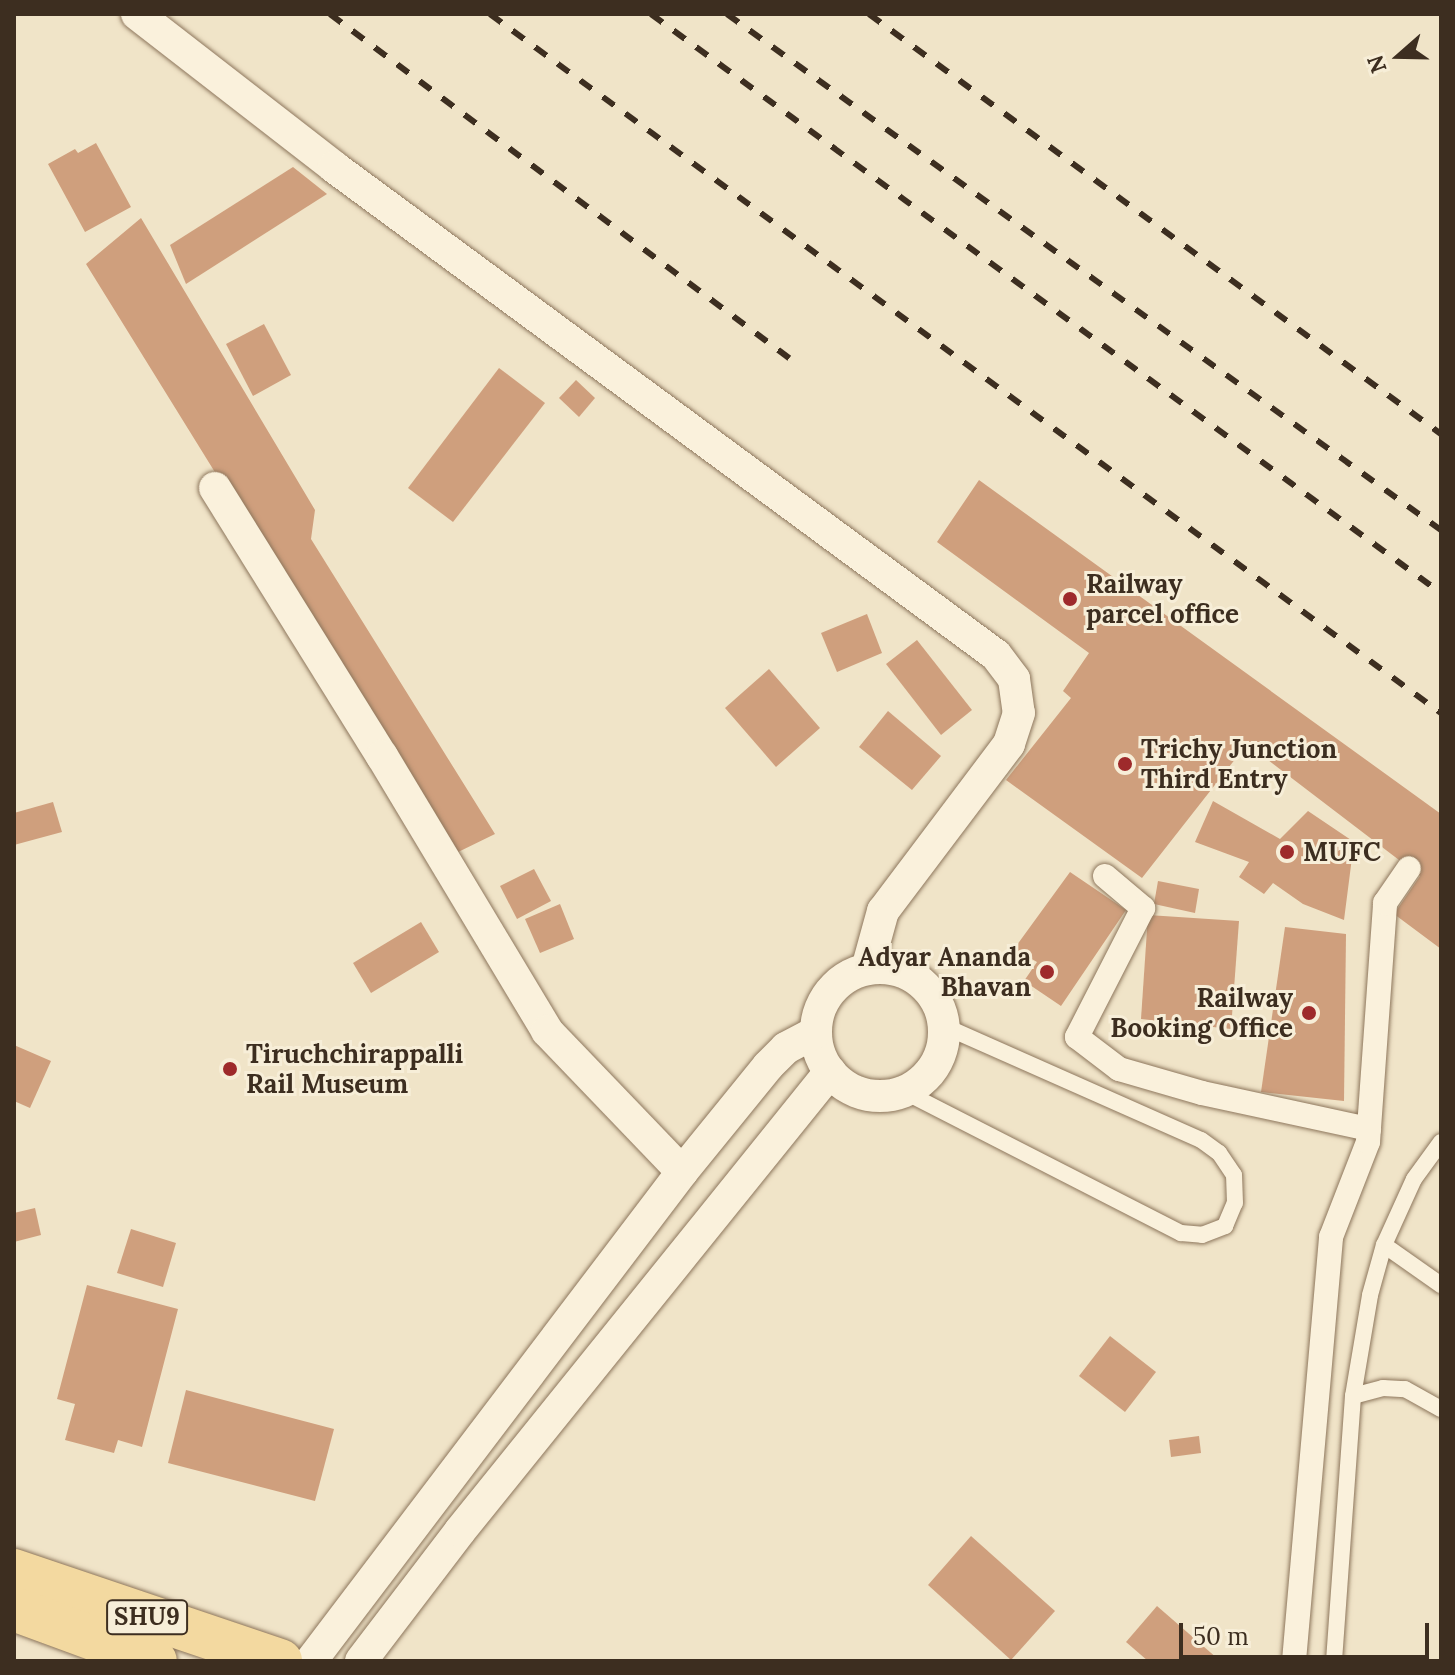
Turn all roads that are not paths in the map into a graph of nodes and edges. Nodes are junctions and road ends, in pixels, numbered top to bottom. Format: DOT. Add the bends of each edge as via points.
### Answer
graph roads {
  1 [pos="137,14"];
  2 [pos="215,488"];
  3 [pos="1409,868"];
  4 [pos="1105,876"];
  5 [pos="867,969"];
  6 [pos="944,1026"];
  7 [pos="816,1032"];
  8 [pos="830,1072"];
  9 [pos="905,1092"];
  10 [pos="1369,1129"];
  11 [pos="1439,1150"];
  12 [pos="682,1172"];
  13 [pos="1384,1245"];
  14 [pos="1441,1285"];
  15 [pos="1353,1396"];
  16 [pos="1441,1409"];
  17 [pos="14,1571"];
  18 [pos="14,1609"];
  19 [pos="155,1661"];
  20 [pos="280,1661"];
  21 [pos="311,1661"];
  22 [pos="361,1661"];
  23 [pos="1294,1661"];
  24 [pos="1334,1661"];
  1 -- 5 [label="street" via="334,167 984,646 1014,679 1019,713 1009,744 883,911"];
  2 -- 12 [label="street" via="547,1031"];
  3 -- 10 [label="street" via="1385,903"];
  4 -- 10 [label="street" via="1143,908 1077,1037 1119,1069"];
  5 -- 6 [label="street" via="889,968 919,981 939,1006"];
  5 -- 7 [label="street" via="830,991"];
  6 -- 9 [label="street" via="935,1066"];
  6 -- 9 [label="lane" via="1201,1140 1219,1153 1234,1175 1235,1203 1225,1226 1202,1235 1181,1233"];
  7 -- 8 [label="street"];
  7 -- 12 [label="street" via="786,1048 768,1066"];
  8 -- 9 [label="street" via="864,1094"];
  8 -- 22 [label="street"];
  10 -- 23 [label="street" via="1331,1237"];
  11 -- 13 [label="lane" via="1414,1179"];
  12 -- 21 [label="street"];
  13 -- 14 [label="lane"];
  13 -- 15 [label="lane"];
  15 -- 16 [label="lane" via="1405,1389"];
  15 -- 24 [label="lane"];
  17 -- 20 [label="main road, SHU9"];
  18 -- 19 [label="main road, SHU9"];
}
